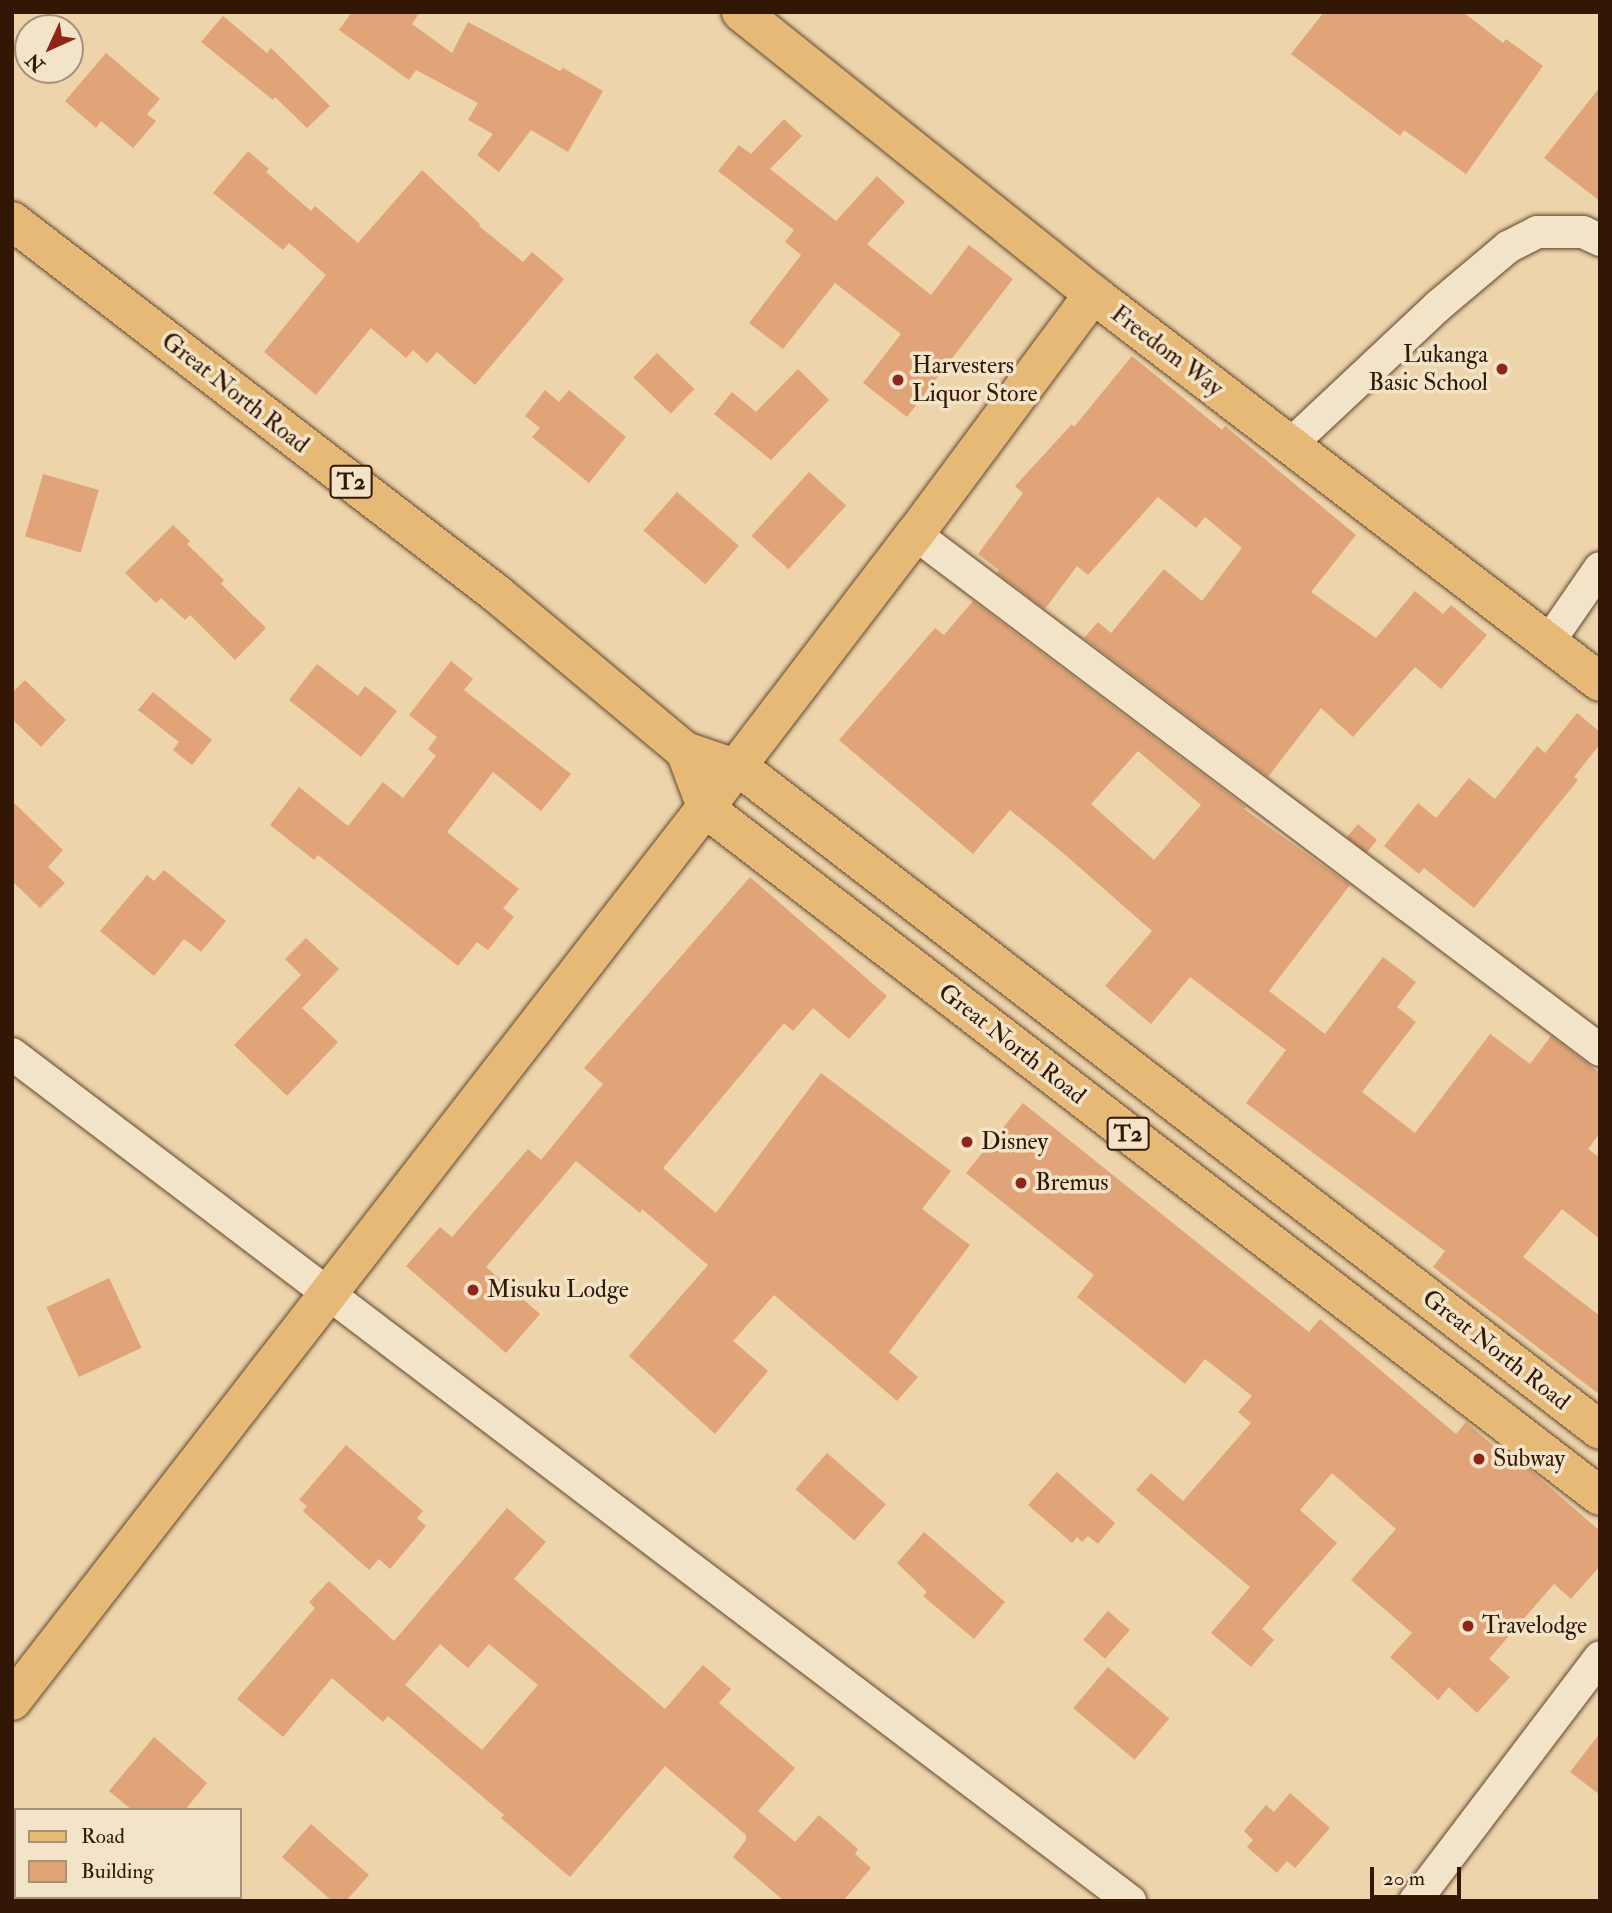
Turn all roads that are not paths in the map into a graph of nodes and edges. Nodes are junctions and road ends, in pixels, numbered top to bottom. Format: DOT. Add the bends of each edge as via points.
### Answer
graph roads {
  1 [pos="741,12"];
  2 [pos="12,221"];
  3 [pos="1600,240"];
  4 [pos="1093,294"];
  5 [pos="1290,445"];
  6 [pos="915,534"];
  7 [pos="1600,568"];
  8 [pos="1548,643"];
  9 [pos="1600,682"];
  10 [pos="685,751"];
  11 [pos="735,766"];
  12 [pos="706,807"];
  13 [pos="1600,1050"];
  14 [pos="12,1055"];
  15 [pos="327,1292"];
  16 [pos="1600,1430"];
  17 [pos="1600,1496"];
  18 [pos="1600,1657"];
  19 [pos="12,1701"];
  20 [pos="1130,1901"];
  21 [pos="1415,1901"];
  1 -- 4 [label="main road, Freedom Way"];
  2 -- 10 [label="main road, Great North Road / T2" via="497,594"];
  3 -- 5 [label="street" via="1583,232 1537,232 1508,247"];
  4 -- 5 [label="main road, Freedom Way"];
  4 -- 6 [label="main road"];
  5 -- 8 [label="main road, Freedom Way"];
  6 -- 11 [label="main road"];
  6 -- 13 [label="street"];
  7 -- 8 [label="street"];
  8 -- 9 [label="main road, Freedom Way"];
  10 -- 11 [label="main road, Great North Road / T2"];
  10 -- 12 [label="main road, Great North Road / T2"];
  11 -- 12 [label="main road"];
  11 -- 16 [label="main road, Great North Road / T2"];
  12 -- 15 [label="main road"];
  12 -- 17 [label="main road, Great North Road / T2"];
  14 -- 15 [label="street"];
  15 -- 19 [label="main road"];
  15 -- 20 [label="street"];
  18 -- 21 [label="street"];
}
